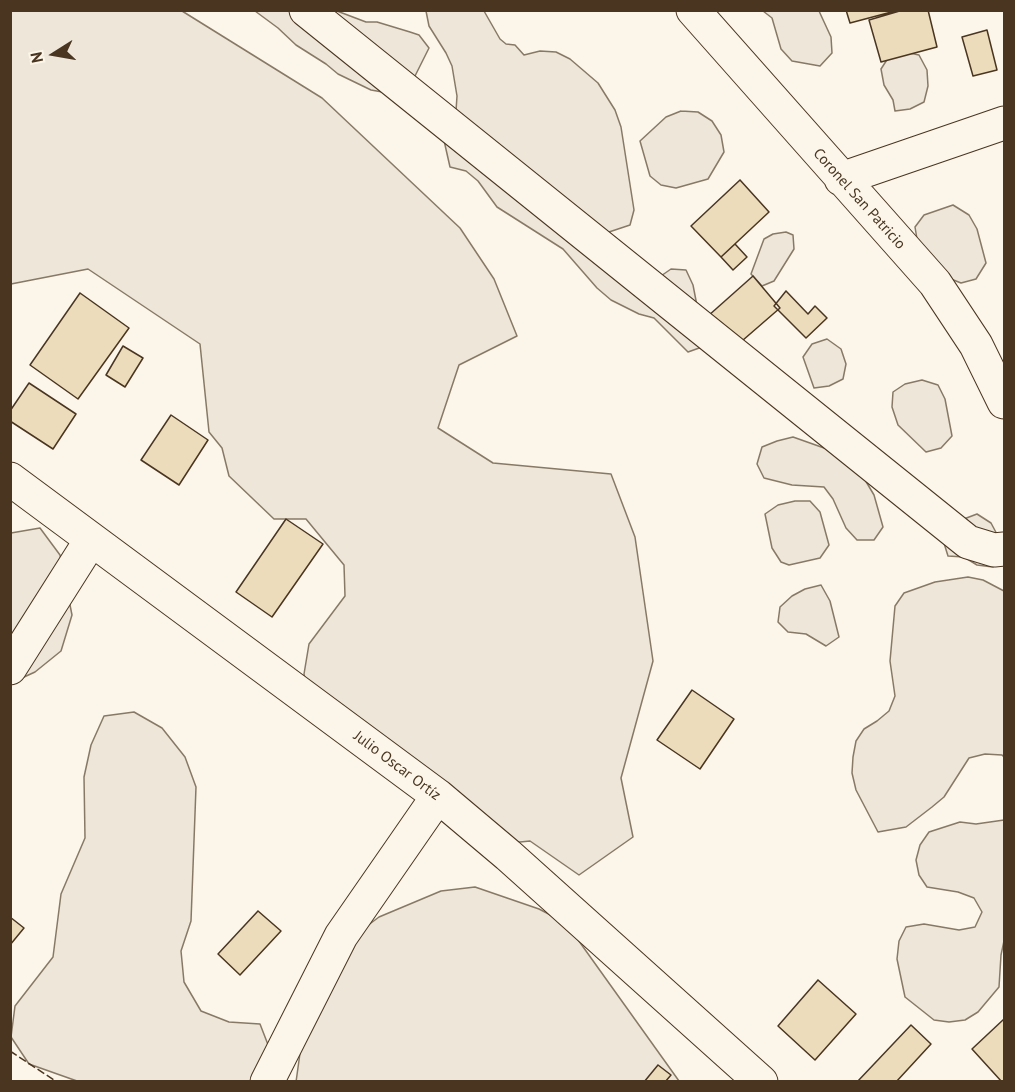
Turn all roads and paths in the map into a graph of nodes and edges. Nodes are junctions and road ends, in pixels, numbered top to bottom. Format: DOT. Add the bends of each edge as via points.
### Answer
graph roads {
  1 [pos="306,10"];
  2 [pos="693,10"];
  3 [pos="1005,123"];
  4 [pos="841,179"];
  5 [pos="1005,402"];
  6 [pos="10,479"];
  7 [pos="91,540"];
  8 [pos="1005,549"];
  9 [pos="10,668"];
  10 [pos="438,796"];
  11 [pos="267,1082"];
  12 [pos="761,1082"];
  1 -- 8 [label="street" via="968,542 994,550"];
  2 -- 4 [label="street, Coronel San Patricio"];
  3 -- 4 [label="street"];
  4 -- 5 [label="street, Coronel San Patricio" via="935,283 976,345"];
  6 -- 7 [label="street, Julio Oscar Ortíz"];
  7 -- 9 [label="street"];
  7 -- 10 [label="street, Julio Oscar Ortíz"];
  10 -- 11 [label="street" via="341,936"];
  10 -- 12 [label="street, Julio Oscar Ortíz"];
}
